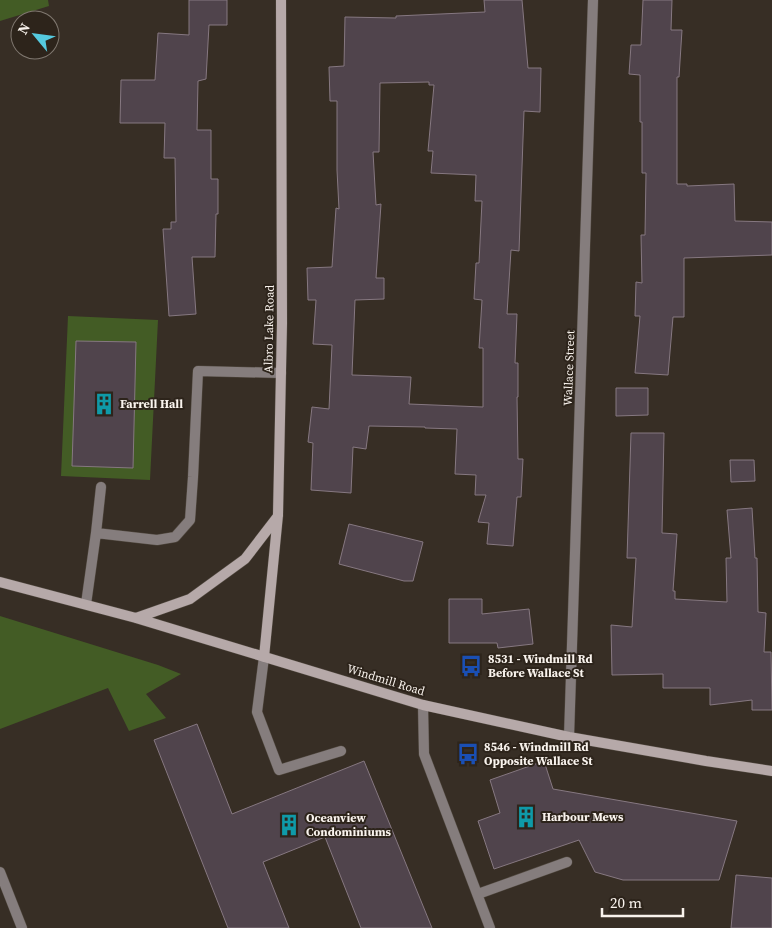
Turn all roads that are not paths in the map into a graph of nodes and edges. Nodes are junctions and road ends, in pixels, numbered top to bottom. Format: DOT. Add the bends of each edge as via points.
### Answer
graph roads {
  1 [pos="281,0"];
  2 [pos="593,0"];
  3 [pos="281,373"];
  4 [pos="101,487"];
  5 [pos="278,515"];
  6 [pos="96,534"];
  7 [pos="0,582"];
  8 [pos="86,604"];
  9 [pos="136,618"];
  10 [pos="264,656"];
  11 [pos="423,705"];
  12 [pos="569,737"];
  13 [pos="341,751"];
  14 [pos="772,771"];
  15 [pos="567,862"];
  16 [pos="0,872"];
  17 [pos="478,894"];
  18 [pos="22,928"];
  19 [pos="490,928"];
  1 -- 3 [label="main road, Albro Lake Road"];
  2 -- 12 [label="street, Wallace Street"];
  3 -- 5 [label="main road, Albro Lake Road"];
  3 -- 6 [label="street" via="198,371 190,520 175,537 157,540"];
  4 -- 6 [label="street"];
  5 -- 9 [label="main road" via="245,559 190,599"];
  5 -- 10 [label="main road, Albro Lake Road"];
  6 -- 8 [label="street"];
  7 -- 8 [label="main road, Windmill Road"];
  8 -- 9 [label="main road, Windmill Road"];
  9 -- 10 [label="main road, Windmill Road"];
  10 -- 11 [label="main road, Windmill Road"];
  10 -- 13 [label="street" via="257,712 279,770"];
  11 -- 12 [label="main road, Windmill Road"];
  11 -- 17 [label="street" via="424,754"];
  12 -- 14 [label="main road, Windmill Road"];
  15 -- 17 [label="street"];
  16 -- 18 [label="street"];
  17 -- 19 [label="street"];
}
